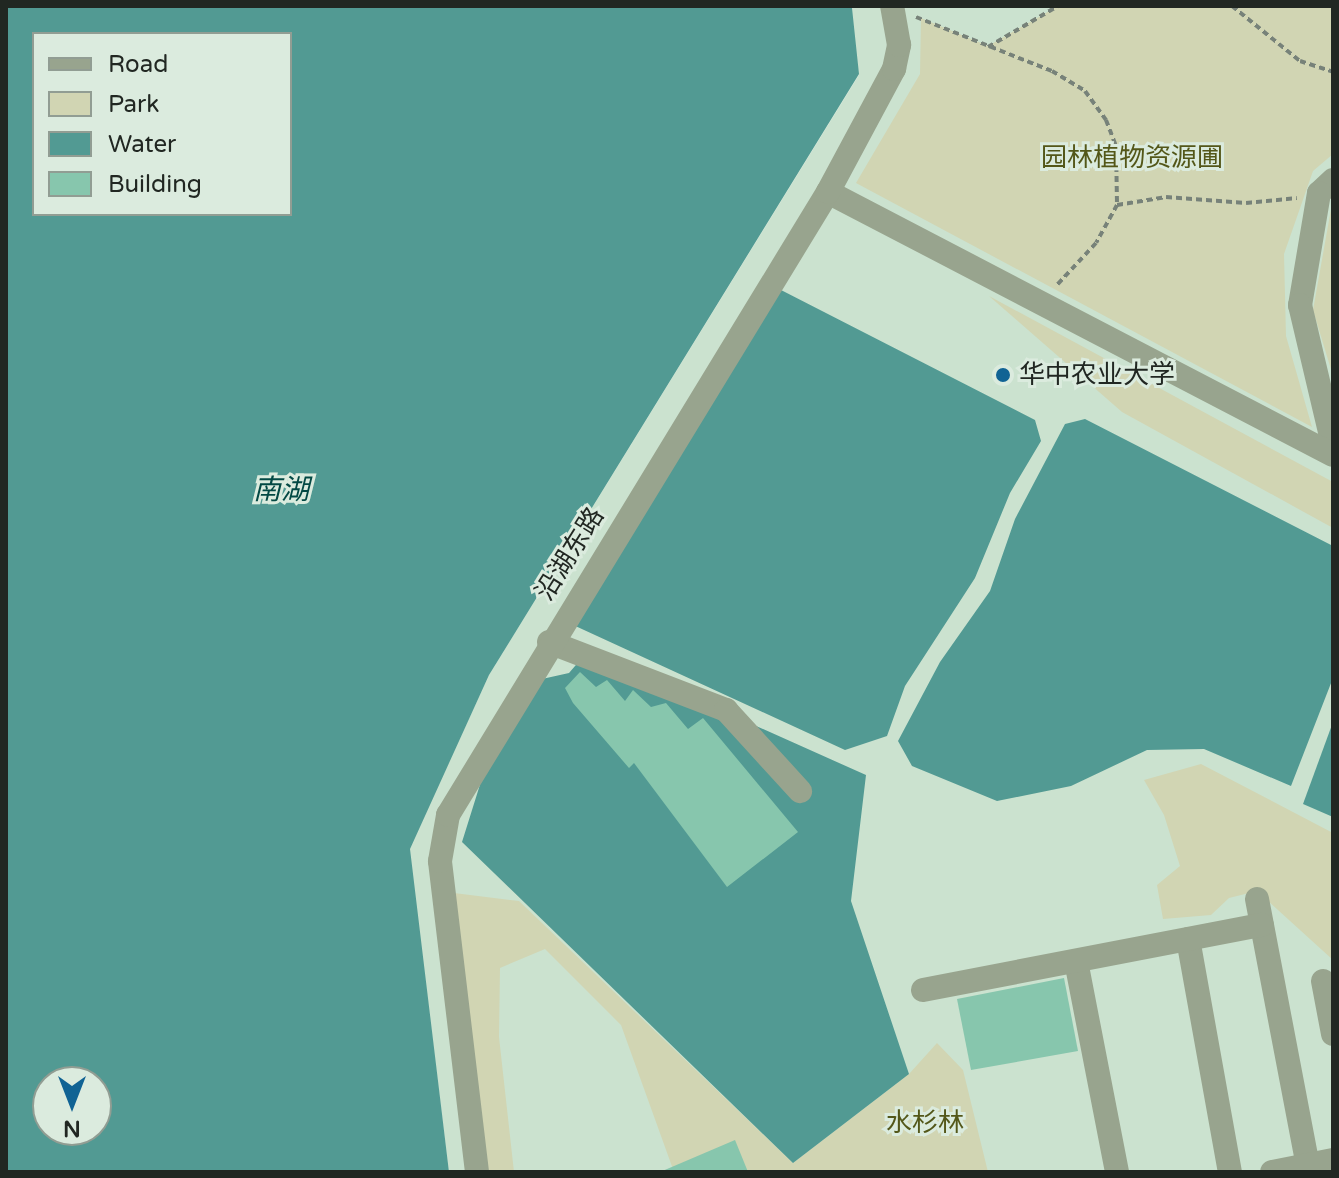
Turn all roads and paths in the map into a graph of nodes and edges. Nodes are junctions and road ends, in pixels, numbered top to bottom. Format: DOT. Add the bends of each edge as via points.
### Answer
graph roads {
  1 [pos="1058,6"];
  2 [pos="1232,6"];
  3 [pos="894,9"];
  4 [pos="988,47"];
  5 [pos="1333,72"];
  6 [pos="1326,187"];
  7 [pos="828,192"];
  8 [pos="1117,205"];
  9 [pos="1043,304"];
  10 [pos="1333,445"];
  11 [pos="1333,455"];
  12 [pos="549,642"];
  13 [pos="800,791"];
  14 [pos="1257,899"];
  15 [pos="1262,925"];
  16 [pos="1188,939"];
  17 [pos="1076,961"];
  18 [pos="1323,981"];
  19 [pos="923,990"];
  20 [pos="1333,1034"];
  21 [pos="1333,1160"];
  22 [pos="1308,1169"];
  23 [pos="477,1172"];
  24 [pos="1117,1172"];
  25 [pos="1230,1172"];
  26 [pos="1272,1172"];
  1 -- 4 [label="path"];
  2 -- 5 [label="path" via="1300,61"];
  3 -- 4 [label="path"];
  3 -- 7 [label="street, 沿湖东路" via="894,69"];
  4 -- 8 [label="path" via="1022,56 1085,91 1116,146"];
  6 -- 8 [label="path" via="1284,201 1166,197"];
  6 -- 10 [label="street" via="1300,305"];
  7 -- 9 [label="street"];
  7 -- 12 [label="street, 沿湖东路"];
  8 -- 9 [label="path" via="1096,243"];
  9 -- 11 [label="street"];
  12 -- 13 [label="street" via="726,710"];
  12 -- 23 [label="street, 沿湖东路" via="448,815 440,861"];
  14 -- 15 [label="street"];
  15 -- 16 [label="street"];
  15 -- 22 [label="street"];
  16 -- 17 [label="street"];
  16 -- 25 [label="street"];
  17 -- 19 [label="street"];
  17 -- 24 [label="street"];
  18 -- 20 [label="street"];
  21 -- 22 [label="street"];
  22 -- 26 [label="street"];
}
